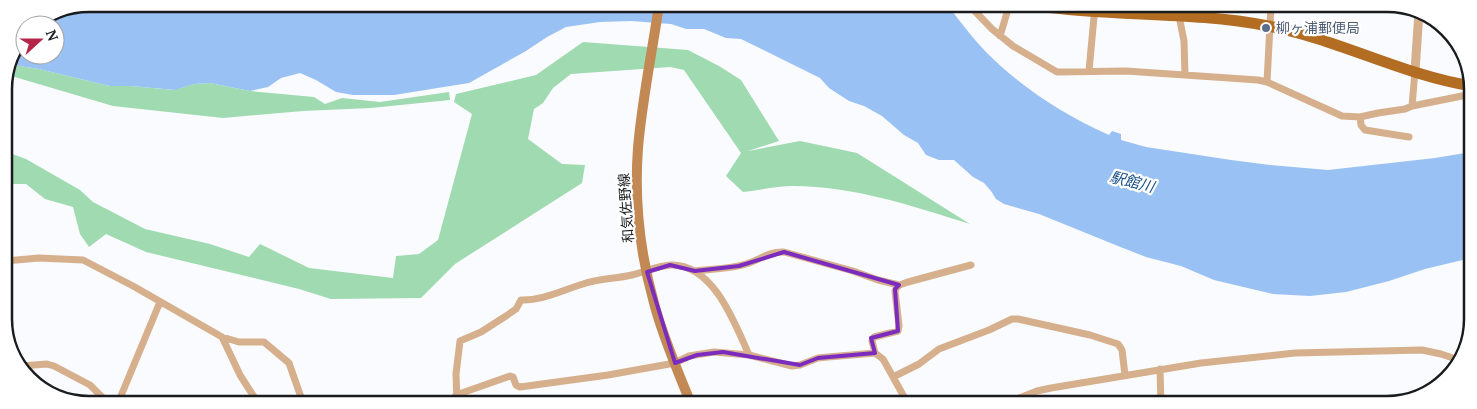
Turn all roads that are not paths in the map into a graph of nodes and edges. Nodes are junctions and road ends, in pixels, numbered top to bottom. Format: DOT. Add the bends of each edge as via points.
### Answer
graph roads {
  1 [pos="658,12"];
  2 [pos="976,12"];
  3 [pos="1007,12"];
  4 [pos="1095,12"];
  5 [pos="1179,12"];
  6 [pos="1184,12"];
  7 [pos="1270,12"];
  8 [pos="1419,19"];
  9 [pos="1269,26"];
  10 [pos="1000,36"];
  11 [pos="1089,71"];
  12 [pos="1415,71"];
  13 [pos="1185,75"];
  14 [pos="1266,82"];
  15 [pos="1464,85"];
  16 [pos="1464,96"];
  17 [pos="1412,106"];
  18 [pos="1360,117"];
  19 [pos="1409,137"];
  20 [pos="12,260"];
  21 [pos="971,265"];
  22 [pos="695,271"];
  23 [pos="647,272"];
  24 [pos="899,285"];
  25 [pos="160,302"];
  26 [pos="222,337"];
  27 [pos="875,353"];
  28 [pos="749,356"];
  29 [pos="1454,358"];
  30 [pos="676,363"];
  31 [pos="28,365"];
  32 [pos="1160,369"];
  33 [pos="1125,375"];
  34 [pos="893,377"];
  35 [pos="102,396"];
  36 [pos="121,396"];
  37 [pos="254,396"];
  38 [pos="300,396"];
  39 [pos="456,396"];
  40 [pos="463,396"];
  41 [pos="688,396"];
  42 [pos="904,396"];
  43 [pos="1024,396"];
  44 [pos="1161,396"];
  1 -- 23 [label="main road, 和気佐野線" via="637,167 640,231"];
  2 -- 10 [label="street"];
  3 -- 10 [label="street"];
  4 -- 11 [label="street"];
  5 -- 13 [label="street"];
  6 -- 9 [label="main road"];
  7 -- 9 [label="street"];
  8 -- 12 [label="street"];
  9 -- 12 [label="main road"];
  9 -- 14 [label="street"];
  10 -- 11 [label="street" via="1057,72"];
  11 -- 13 [label="street"];
  12 -- 15 [label="main road"];
  12 -- 17 [label="street"];
  13 -- 14 [label="street"];
  14 -- 18 [label="street" via="1342,116"];
  16 -- 17 [label="street"];
  17 -- 18 [label="street"];
  18 -- 19 [label="street" via="1365,130"];
  20 -- 25 [label="street" via="83,260"];
  21 -- 24 [label="street"];
  22 -- 23 [label="street" via="670,265"];
  22 -- 24 [label="street" via="745,265 772,252 784,252"];
  22 -- 28 [label="street" via="725,304"];
  23 -- 30 [label="main road, 和気佐野線" via="657,314"];
  23 -- 39 [label="street" via="593,280 537,300 521,300 516,309 506,316 460,341"];
  24 -- 27 [label="street" via="896,288 898,331 874,338"];
  25 -- 26 [label="street"];
  25 -- 36 [label="street"];
  26 -- 37 [label="street"];
  26 -- 38 [label="street" via="239,342 267,343 288,363"];
  27 -- 28 [label="street" via="828,356 792,366"];
  27 -- 34 [label="street"];
  28 -- 30 [label="street" via="714,352 689,356"];
  29 -- 32 [label="street" via="1422,350 1322,352"];
  30 -- 40 [label="street" via="520,387 510,376"];
  30 -- 41 [label="main road, 和気佐野線"];
  31 -- 35 [label="street" via="54,366 90,384"];
  32 -- 33 [label="street"];
  32 -- 44 [label="street"];
  33 -- 34 [label="street" via="1122,350 1118,344 1012,319 940,348 919,364"];
  33 -- 43 [label="street"];
  34 -- 42 [label="street"];
}
